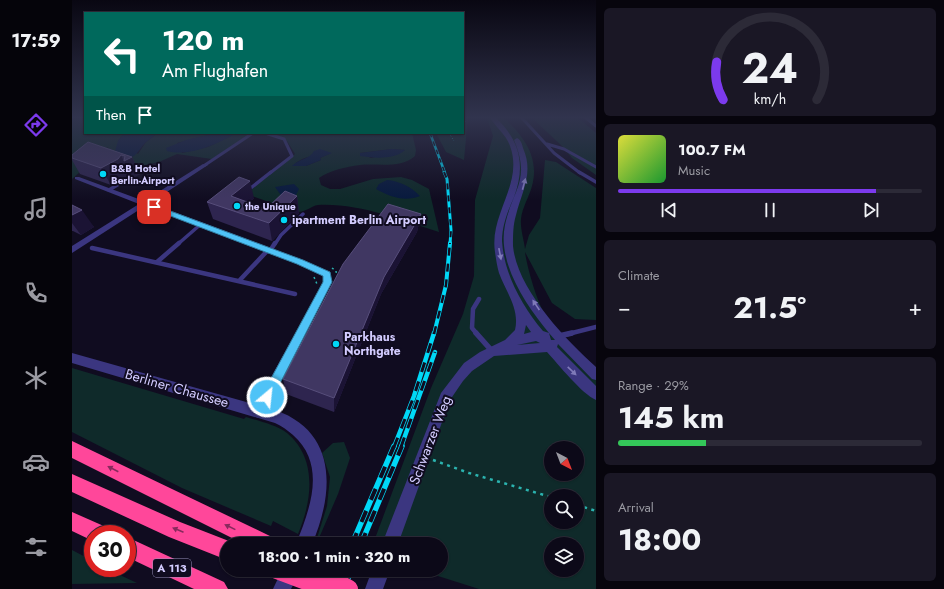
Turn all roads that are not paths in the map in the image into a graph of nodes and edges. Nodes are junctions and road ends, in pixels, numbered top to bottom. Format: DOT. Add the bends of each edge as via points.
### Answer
graph roads {
  1 [pos="235,144"];
  2 [pos="287,144"];
  3 [pos="513,144"];
  4 [pos="519,144"];
  5 [pos="547,144"];
  6 [pos="549,144"];
  7 [pos="204,165"];
  8 [pos="596,167"];
  9 [pos="130,176"];
  10 [pos="77,178"];
  11 [pos="596,182"];
  12 [pos="109,190"];
  13 [pos="247,191"];
  14 [pos="144,204"];
  15 [pos="303,214"];
  16 [pos="201,224"];
  17 [pos="92,248"];
  18 [pos="72,250"];
  19 [pos="269,250"];
  20 [pos="157,262"];
  21 [pos="239,281"];
  22 [pos="295,294"];
  23 [pos="480,299"];
  24 [pos="519,304"];
  25 [pos="596,327"];
  26 [pos="541,335"];
  27 [pos="559,336"];
  28 [pos="507,344"];
  29 [pos="550,347"];
  30 [pos="493,352"];
  31 [pos="72,358"];
  32 [pos="596,375"];
  33 [pos="596,394"];
  34 [pos="258,412"];
  35 [pos="72,448"];
  36 [pos="72,483"];
  37 [pos="72,521"];
  38 [pos="84,527"];
  39 [pos="251,537"];
  40 [pos="307,537"];
  41 [pos="393,537"];
  42 [pos="220,547"];
  43 [pos="136,551"];
  44 [pos="288,577"];
  45 [pos="295,577"];
  46 [pos="327,577"];
  47 [pos="378,577"];
  48 [pos="217,589"];
  49 [pos="282,589"];
  50 [pos="327,589"];
  51 [pos="349,589"];
  52 [pos="374,589"];
  1 -- 7 [label="lane"];
  2 -- 13 [label="lane" via="292,156"];
  3 -- 24 [label="street, one-way" via="518,167 517,177 501,216 498,238 503,270"];
  27 -- 4 [label="street, one-way" via="524,288 515,271 511,255 511,216 525,179 526,169"];
  5 -- 11 [label="lane" via="573,170"];
  6 -- 8 [label="lane" via="564,149"];
  7 -- 14 [label="street"];
  9 -- 12 [label="lane"];
  10 -- 12 [label="street"];
  12 -- 14 [label="street"];
  14 -- 16 [label="street"];
  14 -- 18 [label="street"];
  15 -- 19 [label="lane"];
  16 -- 19 [label="street"];
  16 -- 20 [label="lane"];
  17 -- 20 [label="lane"];
  19 -- 21 [label="lane"];
  19 -- 34 [label="street" via="323,272 328,278"];
  20 -- 21 [label="lane"];
  21 -- 22 [label="lane"];
  23 -- 30 [label="lane" via="473,309 472,328"];
  24 -- 26 [label="street"];
  24 -- 28 [label="street" via="519,335"];
  25 -- 27 [label="lane"];
  26 -- 27 [label="street, Schwarzer Weg"];
  26 -- 28 [label="street, Schwarzer Weg"];
  26 -- 29 [label="street"];
  27 -- 29 [label="street"];
  27 -- 32 [label="street"];
  28 -- 30 [label="street, Schwarzer Weg"];
  29 -- 30 [label="street, Schwarzer Weg"];
  29 -- 33 [label="street, one-way"];
  30 -- 41 [label="street, Schwarzer Weg" via="469,367 456,380 445,397"];
  31 -- 34 [label="street, Berliner Chaussee"];
  34 -- 40 [label="street, Berliner Chaussee" via="284,420 312,446 319,464 321,493 318,510"];
  39 -- 35 [label="highway, one-way"];
  42 -- 36 [label="highway, one-way"];
  37 -- 38 [label="highway"];
  43 -- 48 [label="highway, A 113"];
  44 -- 49 [label="street"];
  45 -- 50 [label="highway, bridge"];
  46 -- 51 [label="highway, bridge"];
  47 -- 52 [label="street"];
}
